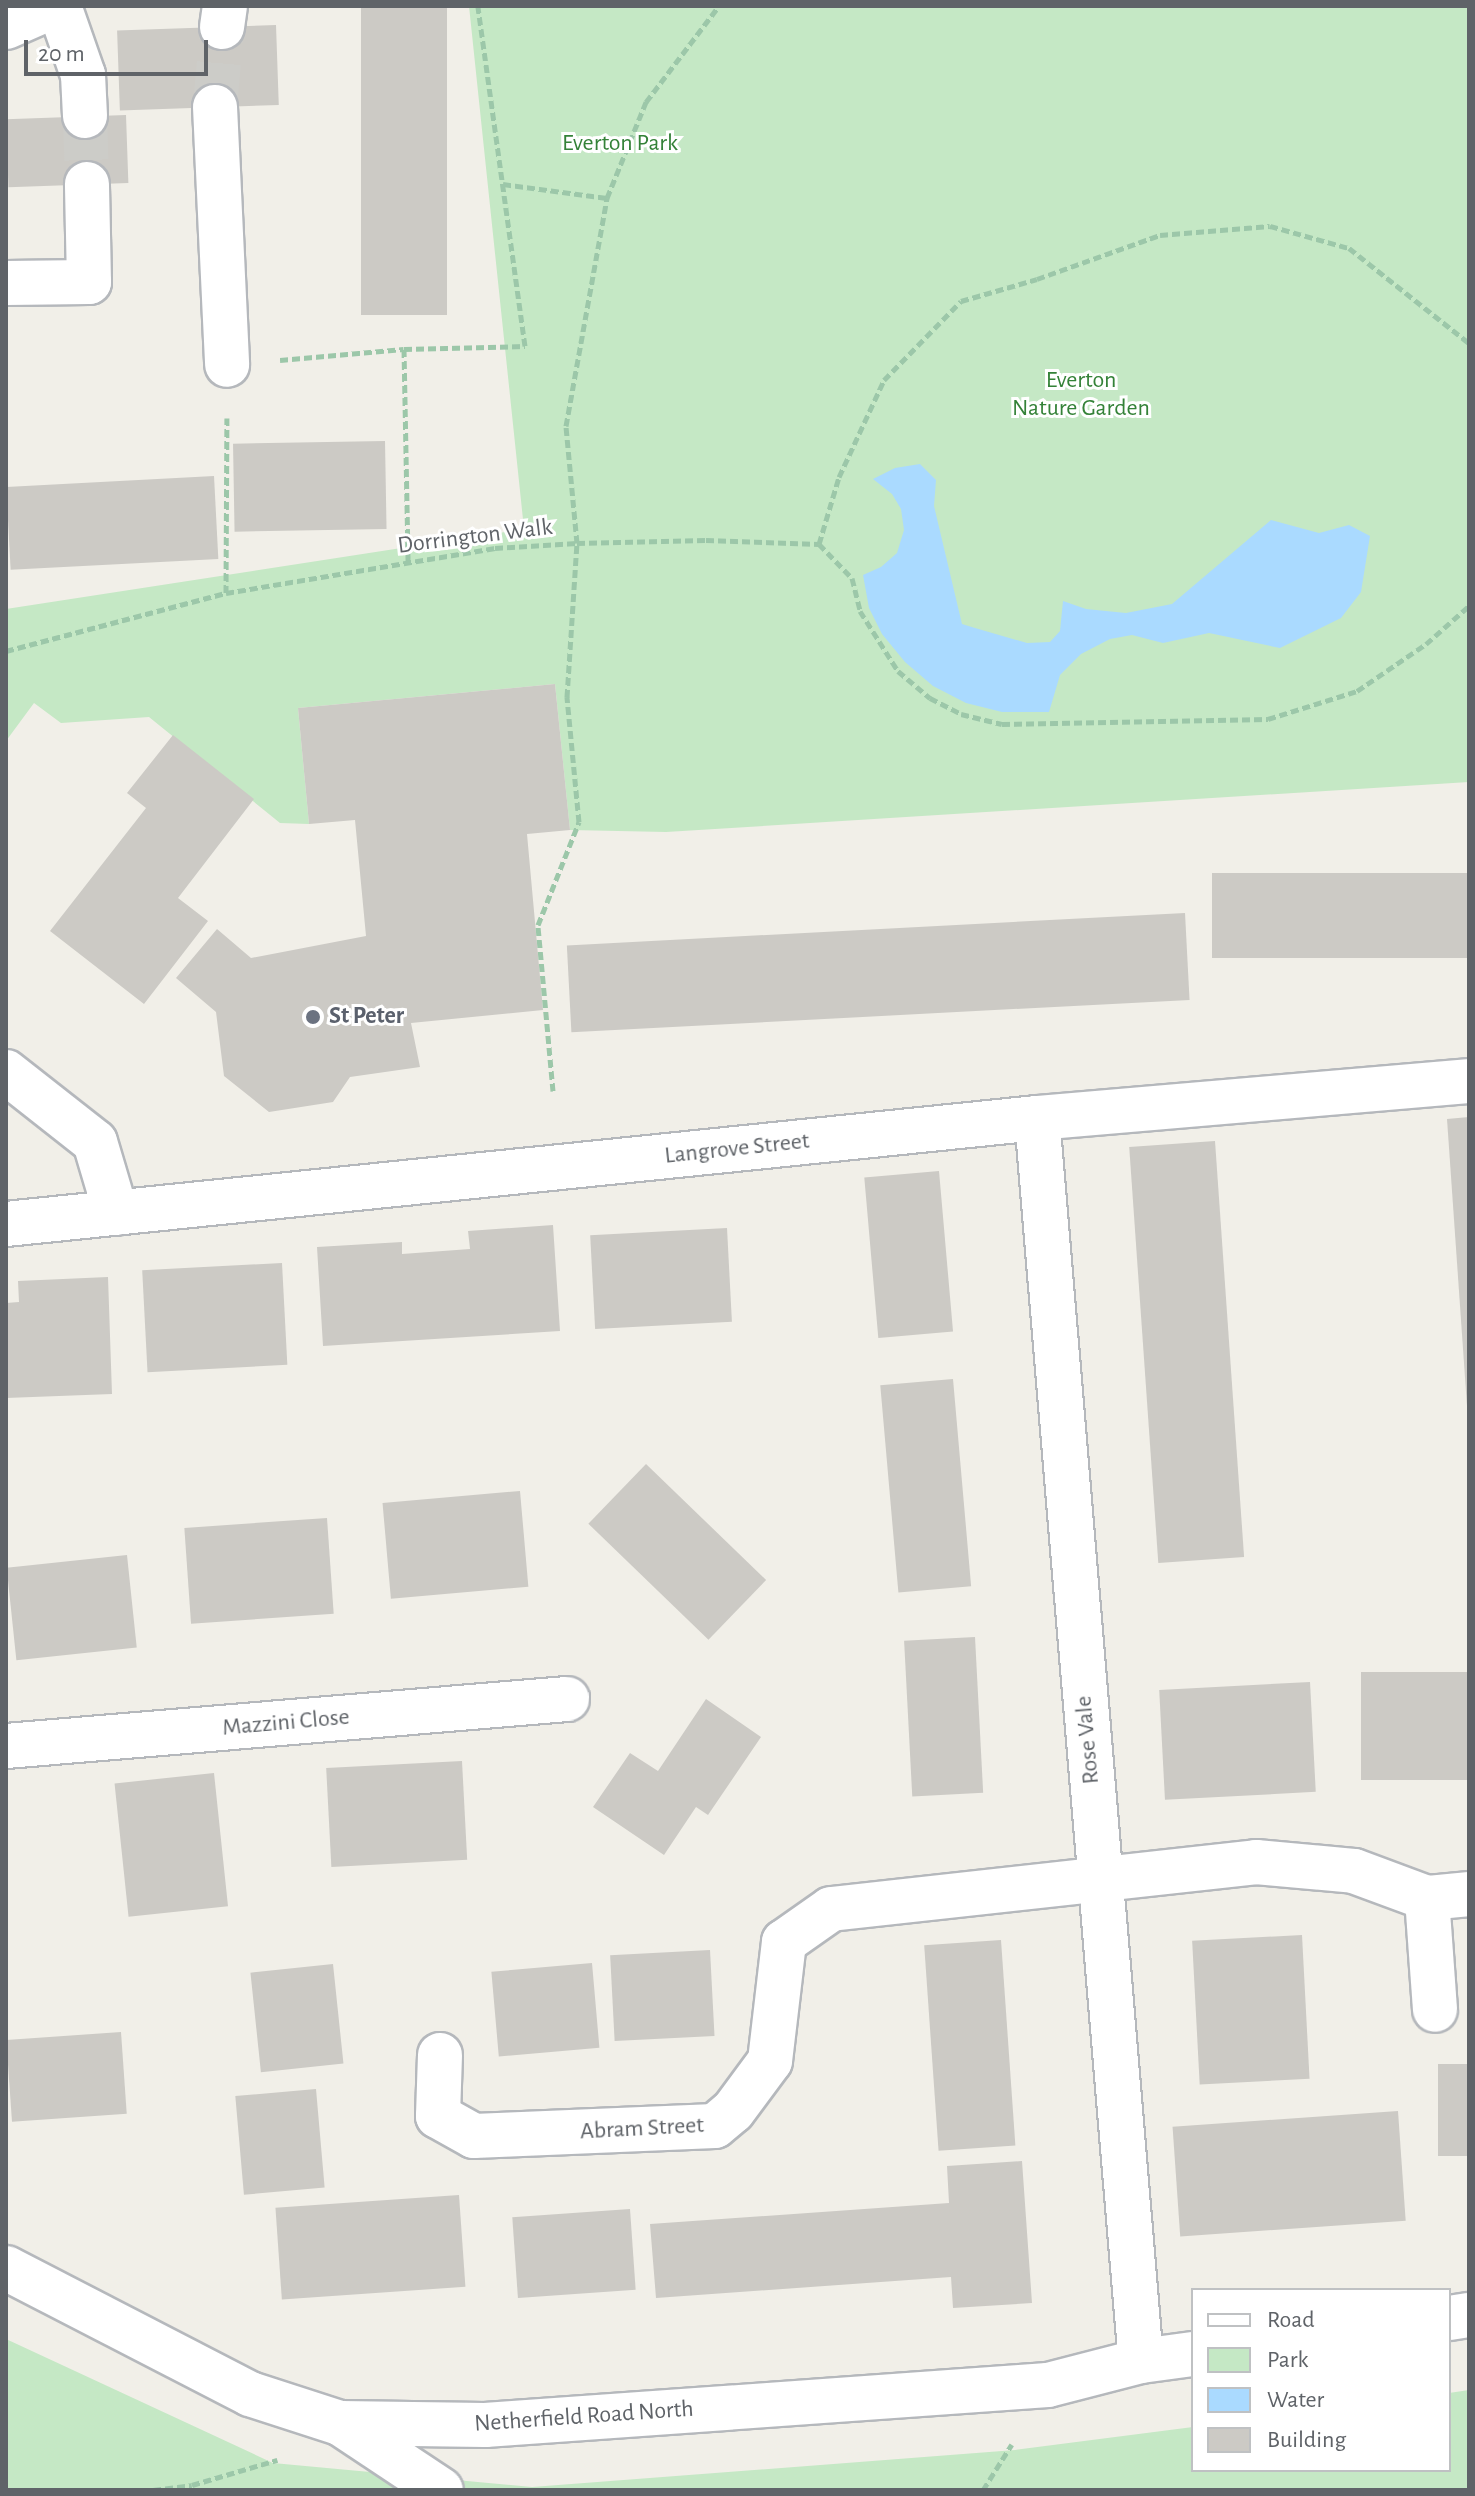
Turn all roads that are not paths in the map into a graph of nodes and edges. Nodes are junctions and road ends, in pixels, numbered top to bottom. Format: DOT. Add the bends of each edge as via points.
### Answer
graph roads {
  1 [pos="57,6"];
  2 [pos="6,27"];
  3 [pos="215,107"];
  4 [pos="85,116"];
  5 [pos="87,184"];
  6 [pos="6,283"];
  7 [pos="227,365"];
  8 [pos="6,1072"];
  9 [pos="1469,1081"];
  10 [pos="1037,1118"];
  11 [pos="116,1213"];
  12 [pos="6,1224"];
  13 [pos="567,1699"];
  14 [pos="6,1746"];
  15 [pos="1100,1878"];
  16 [pos="1448,1896"];
  17 [pos="1435,2010"];
  18 [pos="440,2055"];
  19 [pos="6,2268"];
  20 [pos="1191,2354"];
  21 [pos="1141,2361"];
  22 [pos="340,2423"];
  23 [pos="441,2490"];
  1 -- 2 [label="street"];
  1 -- 4 [label="street" via="83,75"];
  3 -- 7 [label="street"];
  5 -- 6 [label="street" via="89,282"];
  8 -- 11 [label="street" via="95,1142"];
  9 -- 10 [label="street, Langrove Street"];
  10 -- 11 [label="street, Langrove Street"];
  10 -- 15 [label="street, Rose Vale"];
  11 -- 12 [label="street, Langrove Street"];
  13 -- 14 [label="street, Mazzini Close"];
  15 -- 16 [label="street" via="1256,1862 1354,1871"];
  15 -- 18 [label="street, Abram Street" via="831,1909 784,1942 770,2061 733,2111 715,2126 474,2136 438,2116"];
  15 -- 21 [label="street, Rose Vale"];
  16 -- 17 [label="street"];
  19 -- 22 [label="street, Netherfield Road North" via="250,2394"];
  20 -- 21 [label="street, Netherfield Road North"];
  21 -- 22 [label="street, Netherfield Road North" via="1033,2386 485,2425"];
  22 -- 23 [label="street"];
}
